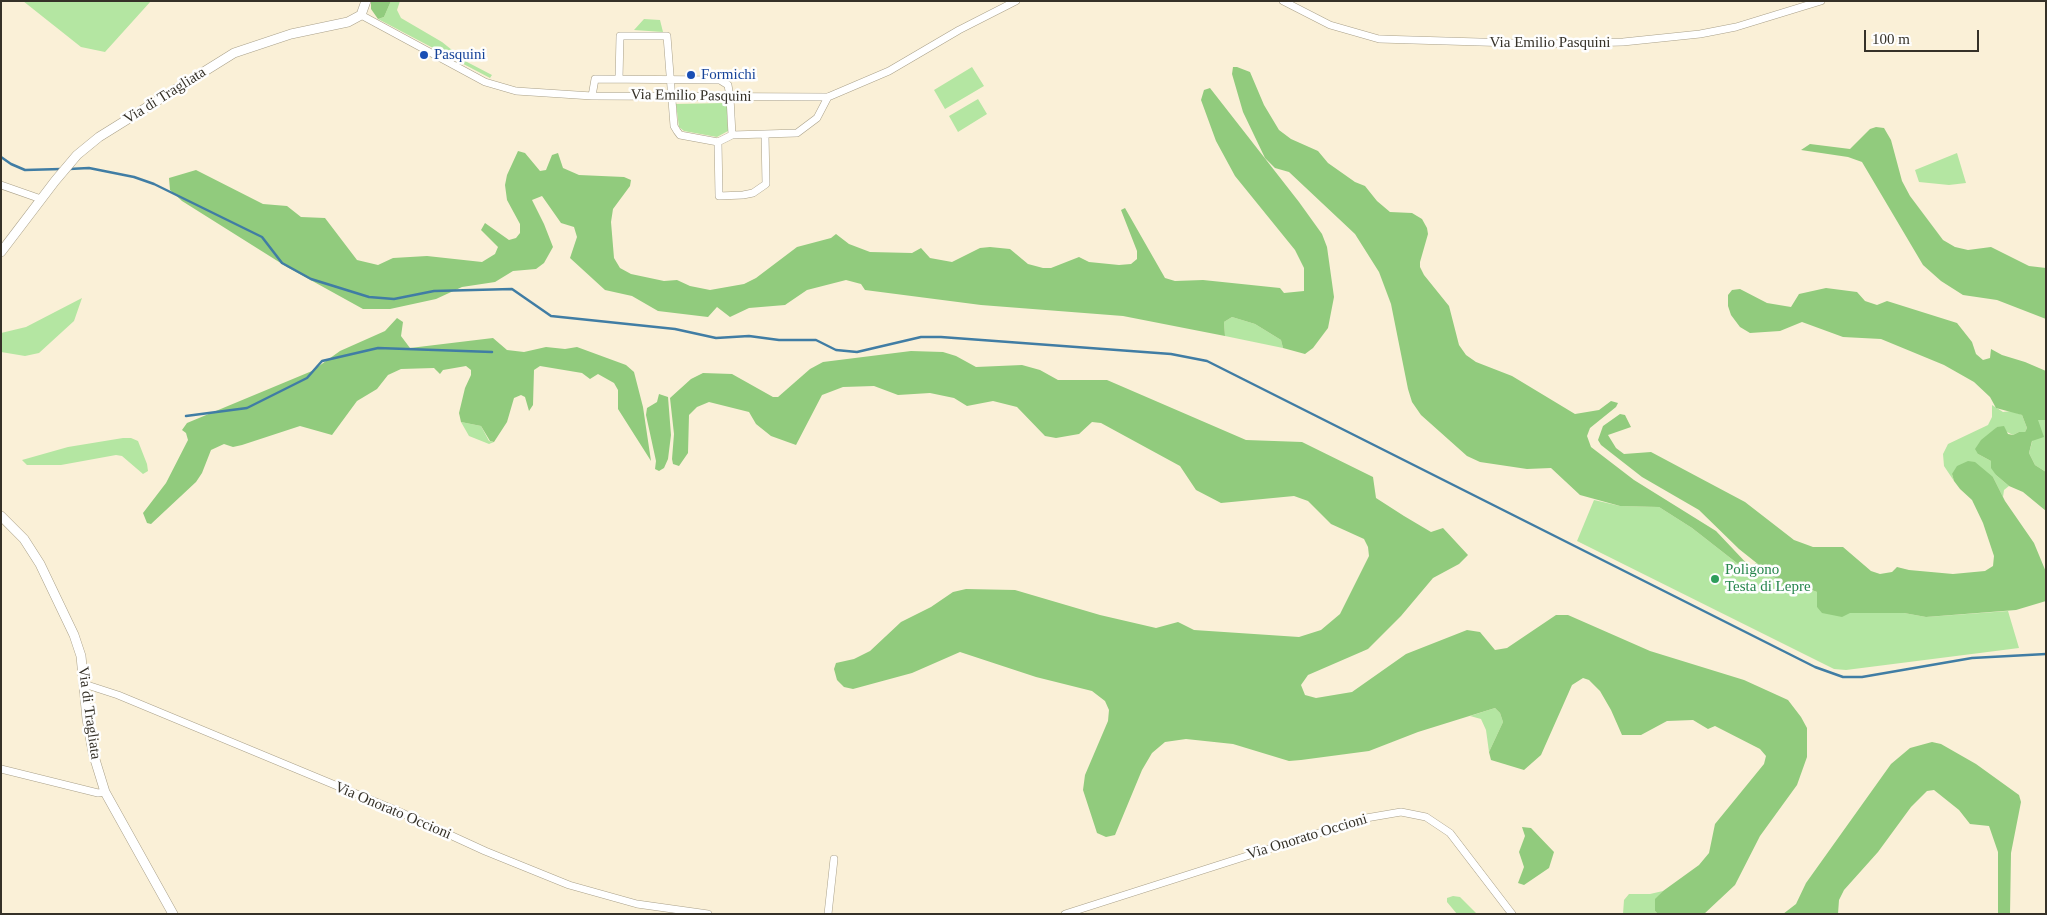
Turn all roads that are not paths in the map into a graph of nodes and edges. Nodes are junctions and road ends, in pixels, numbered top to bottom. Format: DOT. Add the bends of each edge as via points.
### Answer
graph roads {
  1 [pos="366,1"];
  2 [pos="1016,1"];
  3 [pos="1283,1"];
  4 [pos="1821,1"];
  5 [pos="361,14"];
  6 [pos="671,78"];
  7 [pos="619,79"];
  8 [pos="592,96"];
  9 [pos="674,96"];
  10 [pos="730,97"];
  11 [pos="828,98"];
  12 [pos="765,134"];
  13 [pos="732,135"];
  14 [pos="718,142"];
  15 [pos="1,184"];
  16 [pos="41,199"];
  17 [pos="1,252"];
  18 [pos="1,516"];
  19 [pos="84,684"];
  20 [pos="1,769"];
  21 [pos="105,792"];
  22 [pos="834,859"];
  23 [pos="173,914"];
  24 [pos="708,914"];
  25 [pos="828,914"];
  26 [pos="1065,914"];
  27 [pos="1512,914"];
  1 -- 5 [label="street"];
  2 -- 11 [label="street, Via Emilio Pasquini" via="889,71"];
  3 -- 4 [label="street, Via Emilio Pasquini" via="1330,25 1379,39 1547,44 1622,42 1700,34"];
  5 -- 8 [label="street, Via Emilio Pasquini" via="501,88"];
  5 -- 16 [label="street, Via di Tragliata" via="348,22 291,34 234,53 99,137 77,155"];
  6 -- 7 [label="street"];
  6 -- 7 [label="street" via="667,36 620,36"];
  6 -- 9 [label="street"];
  6 -- 10 [label="street" via="720,80 728,85"];
  7 -- 8 [label="street" via="595,79"];
  8 -- 9 [label="street, Via Emilio Pasquini"];
  9 -- 10 [label="street, Via Emilio Pasquini"];
  9 -- 14 [label="street" via="674,126 680,135"];
  10 -- 11 [label="street, Via Emilio Pasquini"];
  10 -- 13 [label="street"];
  11 -- 12 [label="street" via="818,118 806,128 797,132"];
  12 -- 13 [label="street"];
  12 -- 14 [label="street" via="766,184 753,193 743,195 719,196"];
  13 -- 14 [label="street"];
  15 -- 16 [label="street"];
  16 -- 17 [label="street, Via di Tragliata"];
  18 -- 19 [label="street, Via di Tragliata" via="24,539 40,564 74,635 81,656"];
  19 -- 21 [label="street, Via di Tragliata" via="93,753"];
  19 -- 24 [label="street, Via Onorato Occioni" via="118,695 569,885 638,904"];
  20 -- 21 [label="street"];
  21 -- 23 [label="street, Via di Tragliata"];
  22 -- 25 [label="street"];
  26 -- 27 [label="street, Via Onorato Occioni" via="1353,822 1400,812 1426,817 1450,833"];
}
